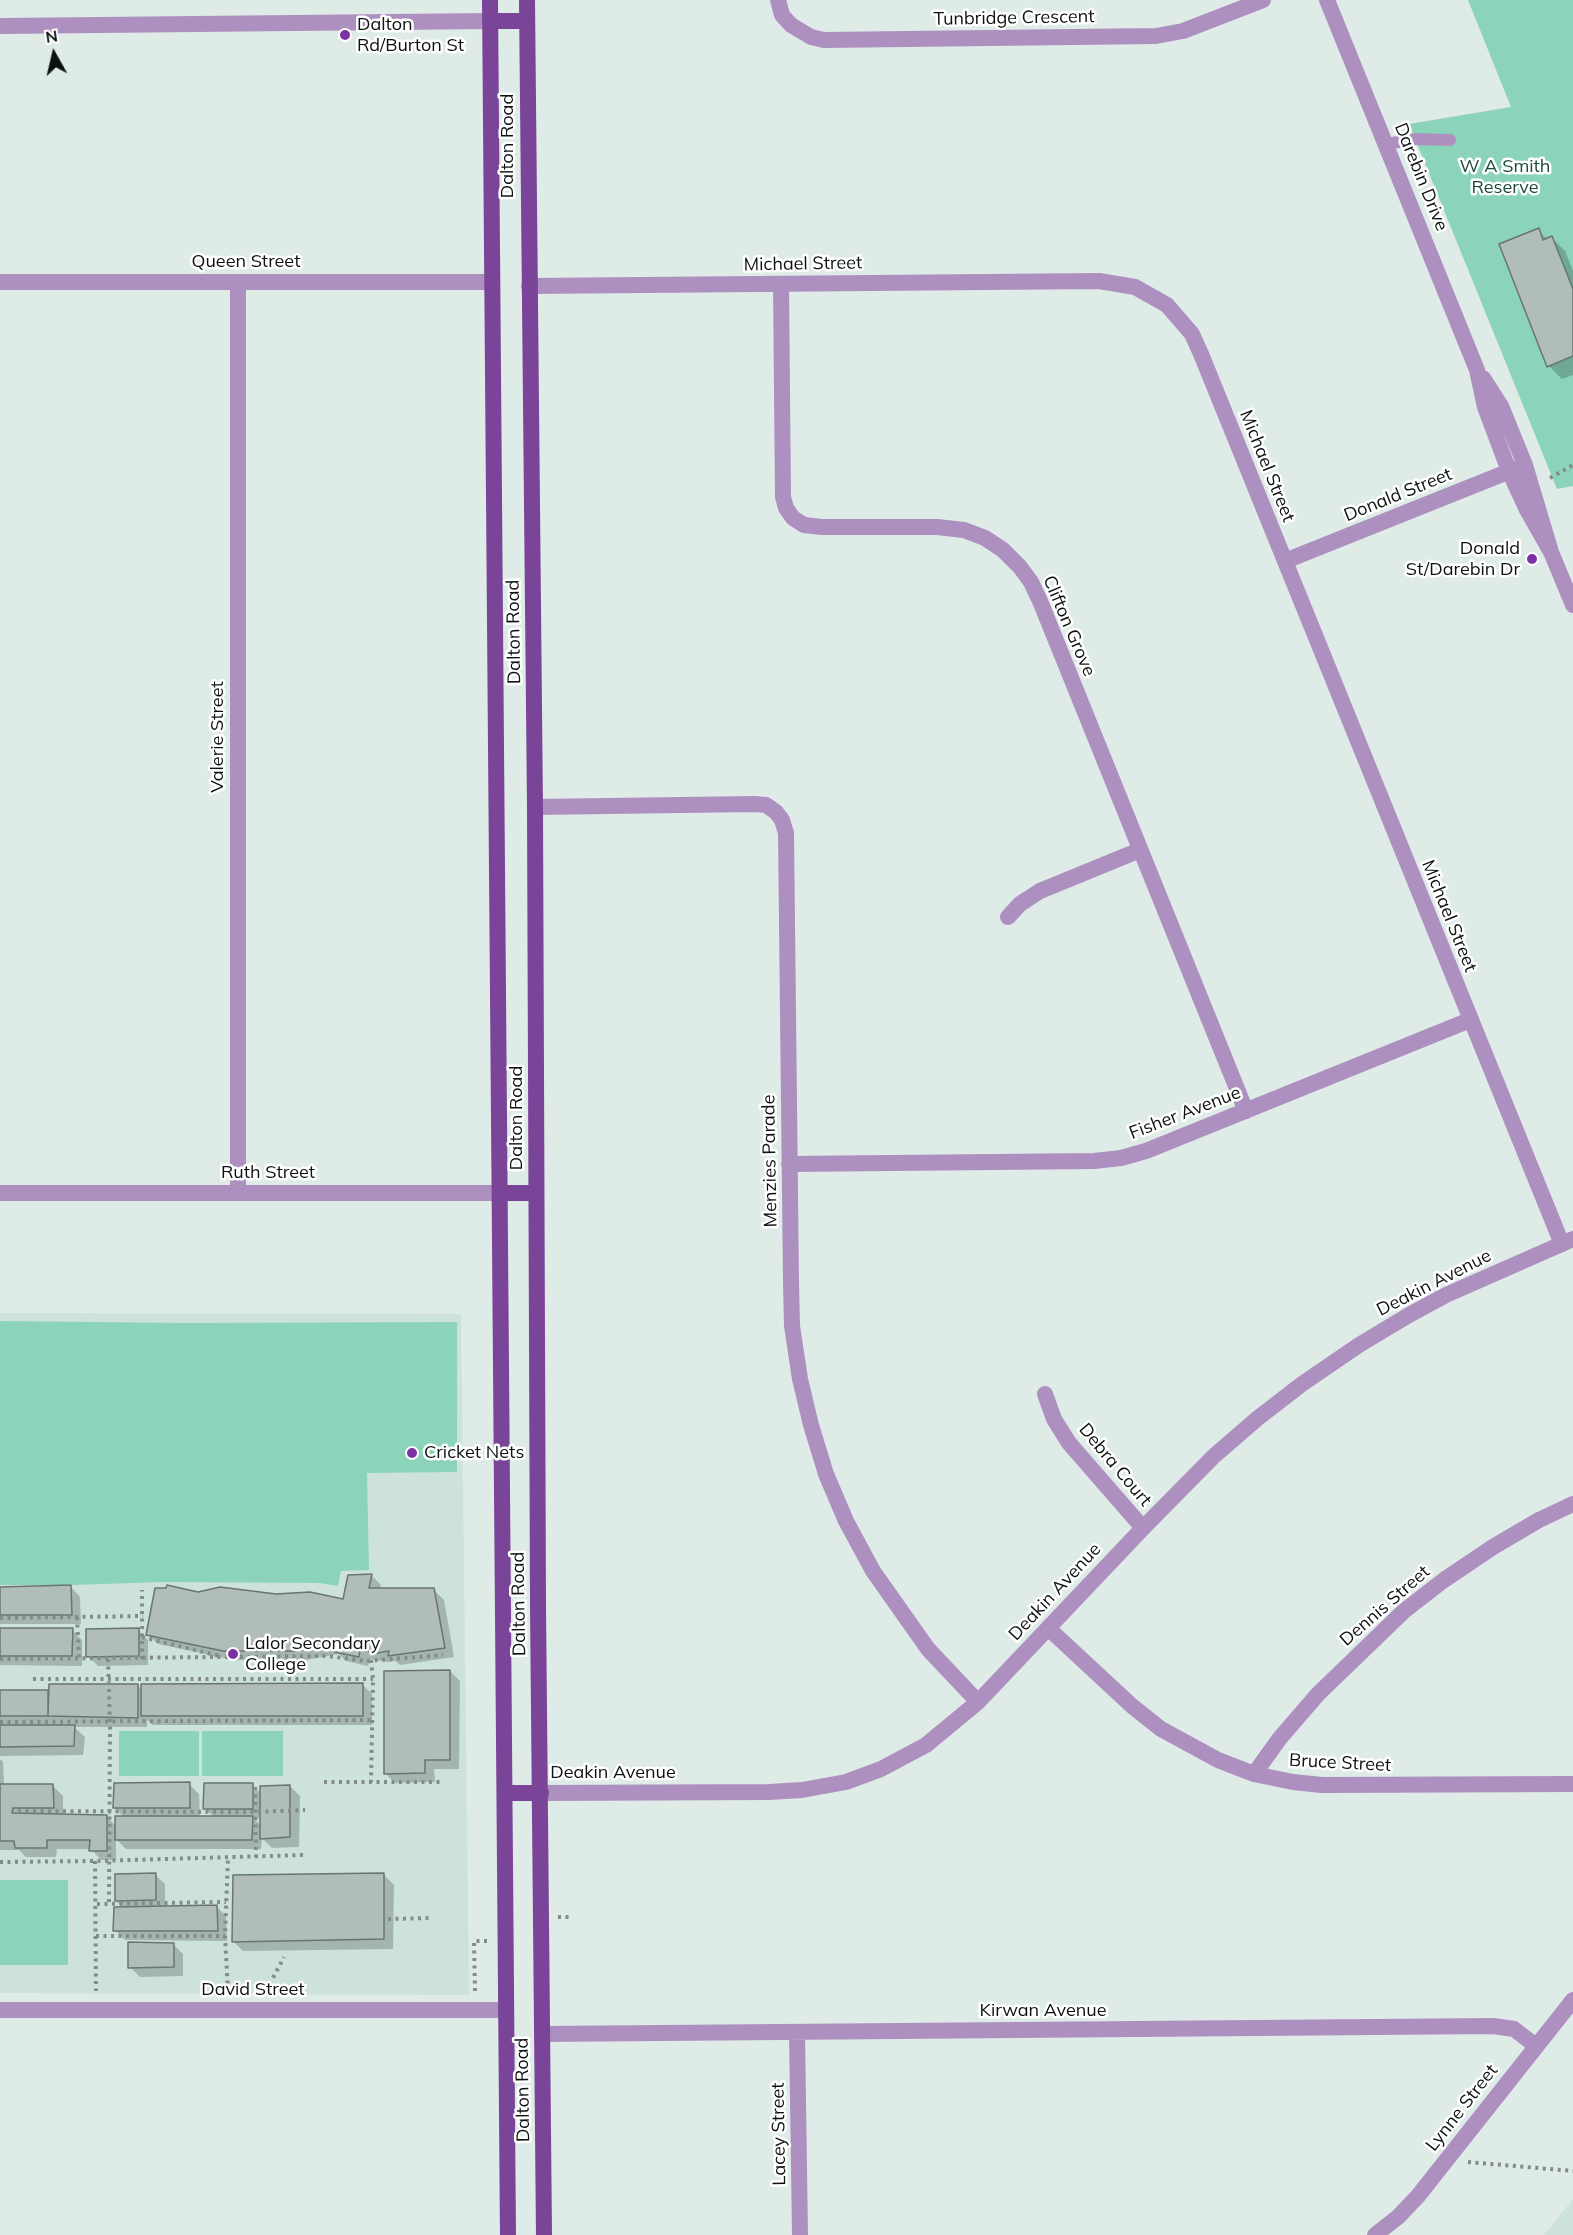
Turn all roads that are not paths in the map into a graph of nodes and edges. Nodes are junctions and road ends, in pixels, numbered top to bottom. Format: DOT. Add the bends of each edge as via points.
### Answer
graph roads {
  1 [pos="490,0"];
  2 [pos="527,0"];
  3 [pos="778,0"];
  4 [pos="1263,0"];
  5 [pos="1327,0"];
  6 [pos="490,21"];
  7 [pos="527,21"];
  8 [pos="0,26"];
  9 [pos="1450,140"];
  10 [pos="1387,144"];
  11 [pos="0,282"];
  12 [pos="238,282"];
  13 [pos="492,282"];
  14 [pos="781,284"];
  15 [pos="529,286"];
  16 [pos="1477,370"];
  17 [pos="1525,465"];
  18 [pos="1509,471"];
  19 [pos="1551,552"];
  20 [pos="1285,561"];
  21 [pos="1573,605"];
  22 [pos="535,807"];
  23 [pos="1140,850"];
  24 [pos="1008,917"];
  25 [pos="1470,1020"];
  26 [pos="1246,1111"];
  27 [pos="789,1164"];
  28 [pos="238,1192"];
  29 [pos="0,1193"];
  30 [pos="500,1193"];
  31 [pos="536,1193"];
  32 [pos="1567,1242"];
  33 [pos="1045,1394"];
  34 [pos="1573,1504"];
  35 [pos="1143,1528"];
  36 [pos="1048,1628"];
  37 [pos="978,1702"];
  38 [pos="1254,1774"];
  39 [pos="1573,1784"];
  40 [pos="505,1793"];
  41 [pos="541,1793"];
  42 [pos="1573,2000"];
  43 [pos="0,2010"];
  44 [pos="506,2010"];
  45 [pos="797,2032"];
  46 [pos="542,2034"];
  47 [pos="1536,2046"];
  48 [pos="508,2235"];
  49 [pos="544,2235"];
  50 [pos="800,2235"];
  51 [pos="1375,2235"];
  1 -- 6 [label="main road, Dalton Road"];
  2 -- 7 [label="main road, Dalton Road"];
  3 -- 4 [label="street, Tunbridge Crescent" via="782,15 791,25 824,40 1155,36 1183,32"];
  5 -- 10 [label="street, Darebin Drive"];
  6 -- 7 [label="main road"];
  6 -- 8 [label="street"];
  6 -- 13 [label="main road, Dalton Road"];
  7 -- 15 [label="main road, Dalton Road"];
  9 -- 10 [label="lane" via="1416,139"];
  10 -- 16 [label="street, Darebin Drive"];
  11 -- 12 [label="street, Queen Street"];
  12 -- 13 [label="street, Queen Street"];
  12 -- 28 [label="street, Valerie Street"];
  13 -- 30 [label="main road, Dalton Road"];
  14 -- 15 [label="street, Michael Street"];
  14 -- 20 [label="street, Michael Street" via="1099,281 1135,287 1151,295 1167,305 1192,334"];
  14 -- 23 [label="street, Clifton Grove" via="786,508 793,519 822,528 964,530 985,538 1011,558 1036,592"];
  15 -- 22 [label="main road, Dalton Road"];
  16 -- 17 [label="street, Darebin Drive" via="1496,398"];
  16 -- 18 [label="street, Darebin Drive" via="1485,406"];
  17 -- 18 [label="street, Donald Street"];
  17 -- 19 [label="street, Darebin Drive"];
  18 -- 19 [label="street, Darebin Drive"];
  18 -- 20 [label="street, Donald Street"];
  19 -- 21 [label="street, Darebin Drive"];
  20 -- 25 [label="street, Michael Street"];
  22 -- 27 [label="street, Menzies Parade" via="755,804 777,812 786,833"];
  22 -- 31 [label="main road, Dalton Road"];
  23 -- 24 [label="street" via="1040,891 1020,903"];
  23 -- 26 [label="street, Clifton Grove"];
  25 -- 26 [label="street, Fisher Avenue"];
  25 -- 32 [label="street, Michael Street"];
  26 -- 27 [label="street, Fisher Avenue" via="1121,1158"];
  27 -- 37 [label="street, Menzies Parade" via="792,1326 800,1379 826,1474 873,1572 928,1649"];
  28 -- 29 [label="street, Ruth Street"];
  28 -- 30 [label="street, Ruth Street"];
  30 -- 31 [label="main road, Ruth Street"];
  30 -- 40 [label="main road, Dalton Road"];
  31 -- 41 [label="main road, Dalton Road"];
  32 -- 35 [label="street, Deakin Avenue" via="1446,1295 1340,1358 1258,1418"];
  33 -- 35 [label="street, Debra Court" via="1069,1443"];
  34 -- 38 [label="street, Dennis Street" via="1493,1546 1404,1611 1318,1694"];
  35 -- 36 [label="street, Deakin Avenue"];
  36 -- 37 [label="street, Deakin Avenue"];
  36 -- 38 [label="street, Bruce Street" via="1161,1729 1218,1760"];
  37 -- 41 [label="street, Deakin Avenue" via="926,1745 846,1782 769,1792"];
  38 -- 39 [label="street, Bruce Street" via="1322,1785"];
  40 -- 41 [label="main road, Deakin Avenue"];
  40 -- 44 [label="main road, Dalton Road"];
  41 -- 46 [label="main road, Dalton Road"];
  42 -- 47 [label="street, Lynne Street"];
  43 -- 44 [label="street, David Street"];
  44 -- 48 [label="main road, Dalton Road"];
  45 -- 46 [label="street, Kirwan Avenue"];
  45 -- 47 [label="street, Kirwan Avenue" via="1493,2026 1514,2029"];
  45 -- 50 [label="street, Lacey Street"];
  46 -- 49 [label="main road, Dalton Road"];
  47 -- 51 [label="street, Lynne Street" via="1418,2196"];
}
